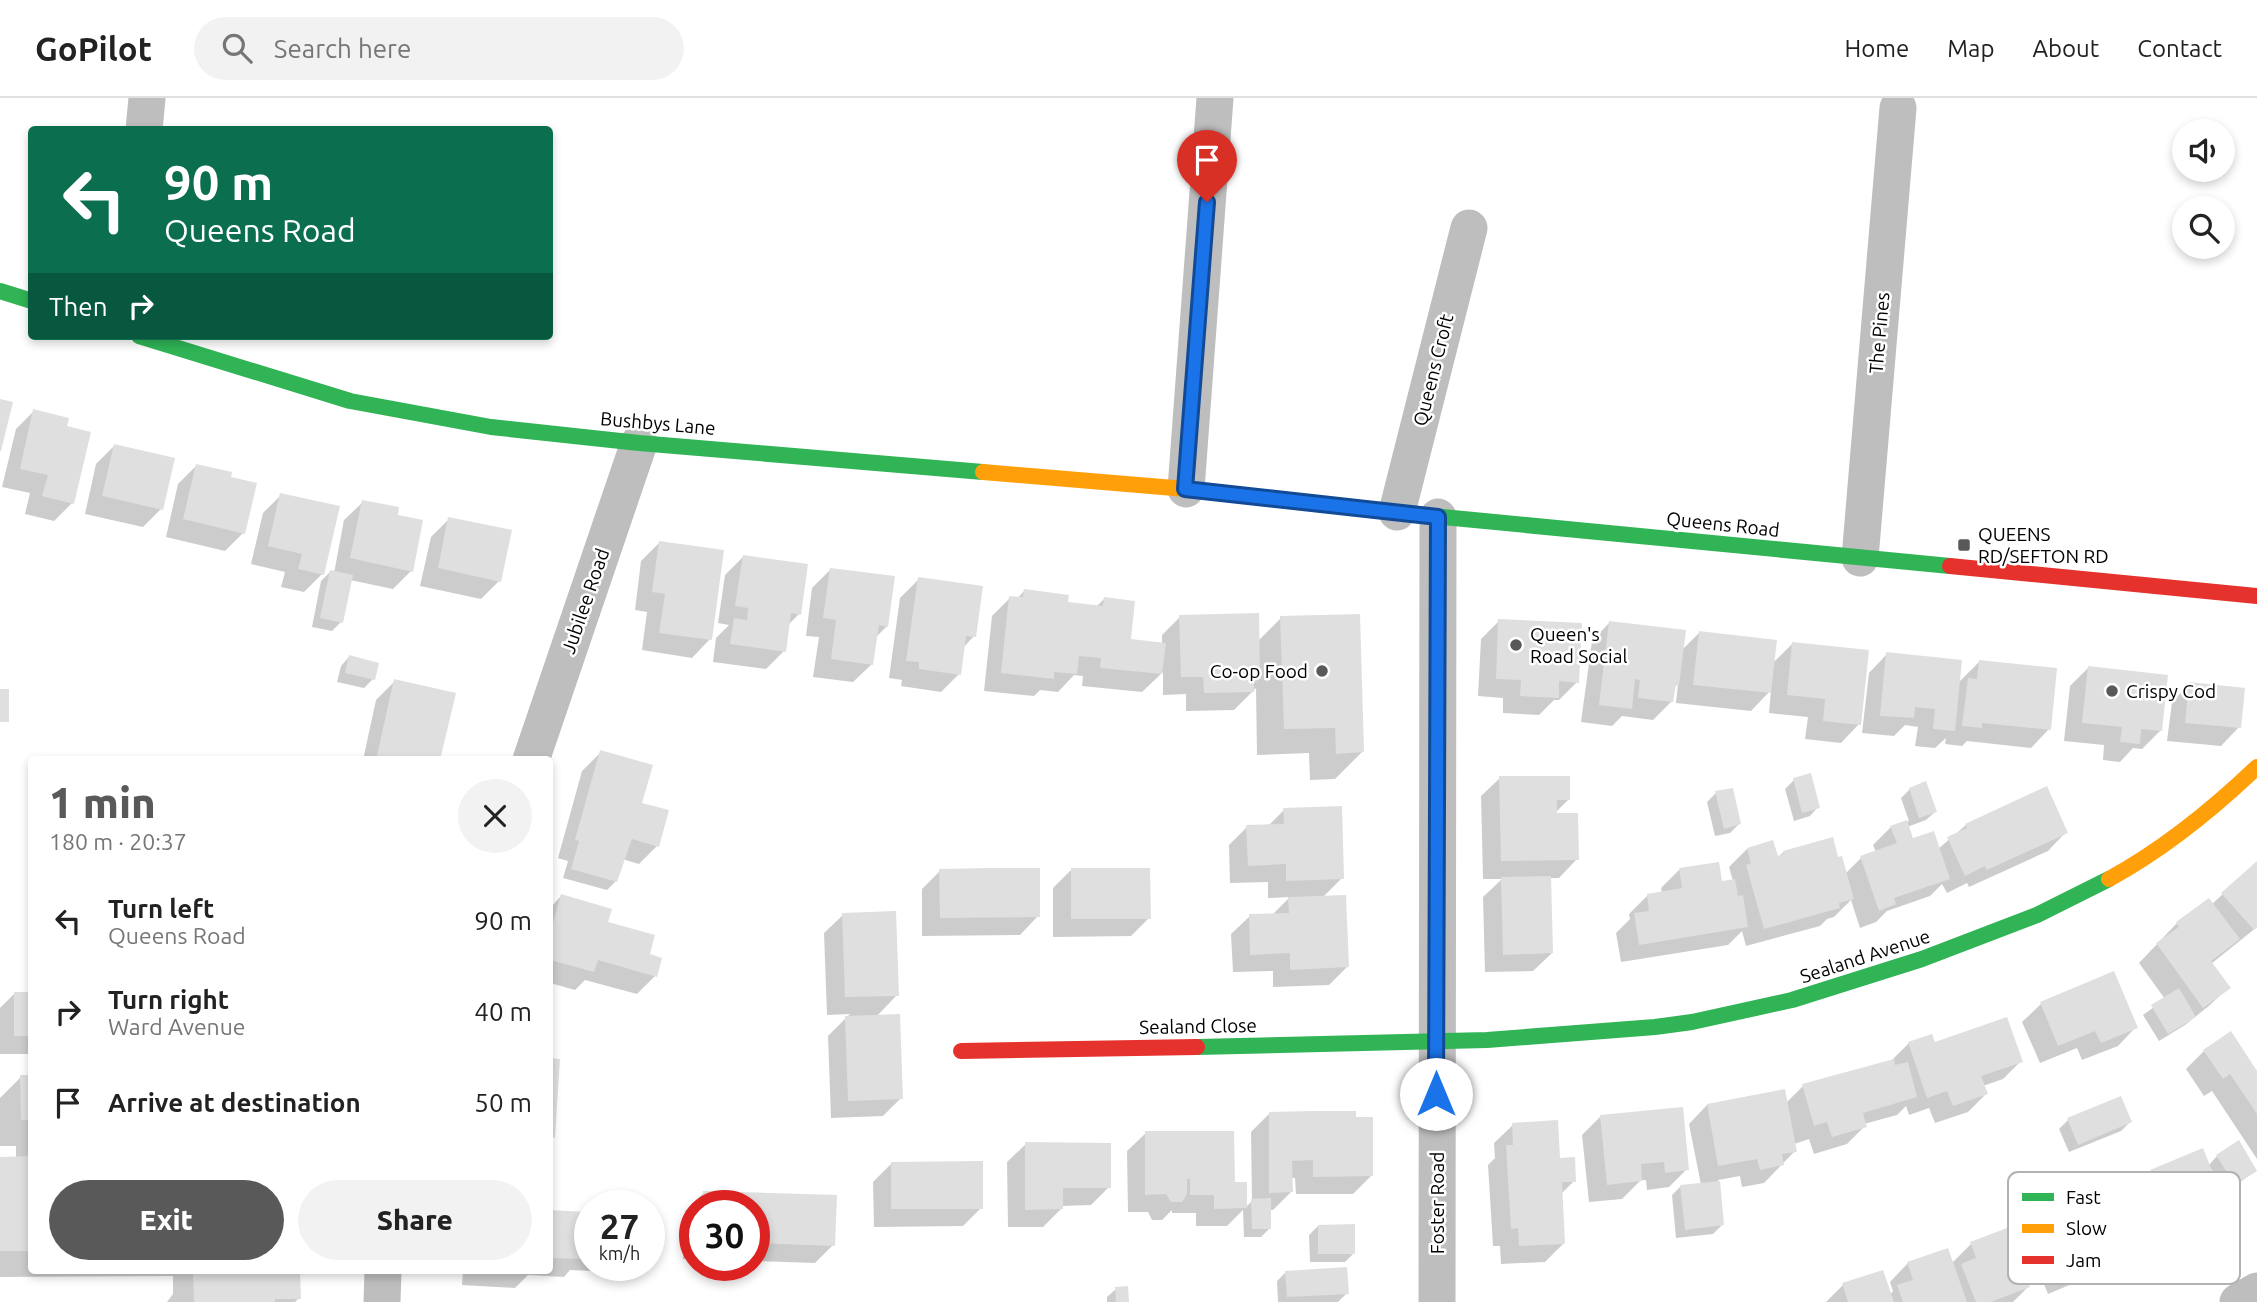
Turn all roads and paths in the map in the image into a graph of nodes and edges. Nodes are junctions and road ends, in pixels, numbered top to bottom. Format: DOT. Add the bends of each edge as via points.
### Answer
graph roads {
  1 [pos="146,98"];
  2 [pos="1215,98"];
  3 [pos="1899,108"];
  4 [pos="144,126"];
  5 [pos="1469,228"];
  6 [pos="0,291"];
  7 [pos="28,300"];
  8 [pos="152,340"];
  9 [pos="639,443"];
  10 [pos="1185,489"];
  11 [pos="1397,512"];
  12 [pos="1438,517"];
  13 [pos="1860,558"];
  14 [pos="2257,596"];
  15 [pos="532,756"];
  16 [pos="2257,767"];
  17 [pos="1436,1042"];
  18 [pos="961,1051"];
  19 [pos="383,1274"];
  20 [pos="2257,1291"];
  21 [pos="382,1302"];
  22 [pos="1437,1302"];
  23 [pos="2238,1302"];
  1 -- 4 [label="street"];
  2 -- 10 [label="street"];
  3 -- 13 [label="street, The Pines"];
  5 -- 11 [label="street, Queens Croft"];
  6 -- 7 [label="street"];
  8 -- 9 [label="street, Bushbys Lane" via="350,401 491,427"];
  9 -- 10 [label="street, Bushbys Lane"];
  9 -- 15 [label="street, Jubilee Road"];
  10 -- 11 [label="street, Queens Road"];
  11 -- 12 [label="street, Queens Road"];
  12 -- 13 [label="street, Queens Road"];
  12 -- 17 [label="street, Foster Road"];
  13 -- 14 [label="street, Queens Road"];
  16 -- 17 [label="street, Sealand Avenue" via="2192,826 2122,873 1998,932 1901,967 1788,1003 1688,1023"];
  17 -- 18 [label="street, Sealand Close"];
  17 -- 22 [label="street, Foster Road"];
  19 -- 21 [label="street"];
  20 -- 23 [label="street"];
}
